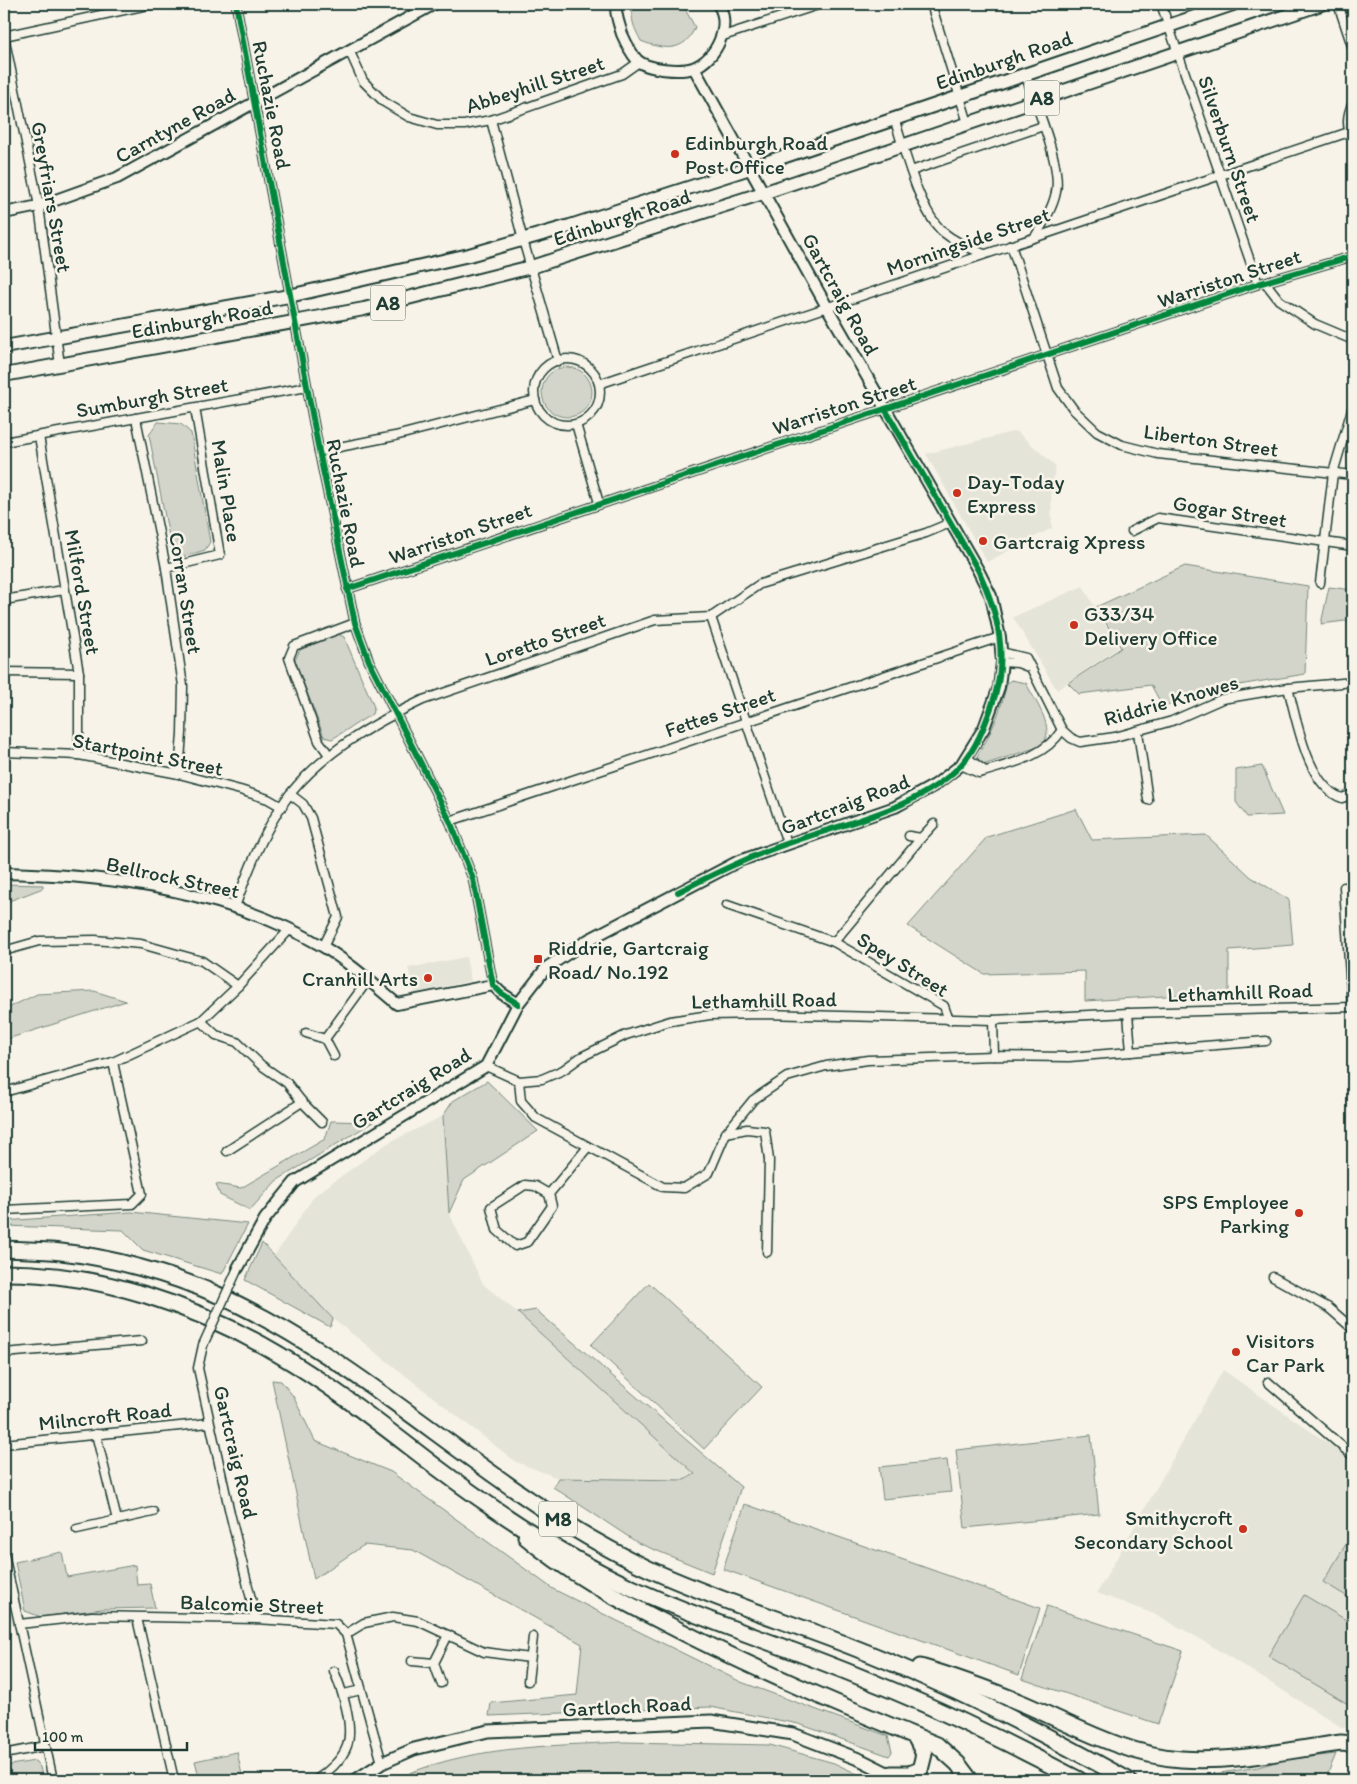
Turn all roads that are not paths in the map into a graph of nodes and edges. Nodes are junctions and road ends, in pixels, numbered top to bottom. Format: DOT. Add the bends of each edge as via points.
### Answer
graph roads {
  1 [pos="152,4"];
  2 [pos="236,4"];
  3 [pos="434,4"];
  4 [pos="616,4"];
  5 [pos="718,4"];
  6 [pos="821,4"];
  7 [pos="931,4"];
  8 [pos="1161,4"];
  9 [pos="1233,4"];
  10 [pos="1320,4"];
  11 [pos="1338,4"];
  12 [pos="798,7"];
  13 [pos="1168,25"];
  14 [pos="4,36"];
  15 [pos="723,36"];
  16 [pos="1353,49"];
  17 [pos="350,52"];
  18 [pos="1177,52"];
  19 [pos="639,62"];
  20 [pos="694,68"];
  21 [pos="1025,74"];
  22 [pos="959,96"];
  23 [pos="1034,101"];
  24 [pos="255,103"];
  25 [pos="1353,103"];
  26 [pos="894,118"];
  27 [pos="491,120"];
  28 [pos="968,123"];
  29 [pos="1043,126"];
  30 [pos="1349,132"];
  31 [pos="1353,140"];
  32 [pos="903,144"];
  33 [pos="750,168"];
  34 [pos="911,171"];
  35 [pos="1221,175"];
  36 [pos="763,193"];
  37 [pos="39,206"];
  38 [pos="4,213"];
  39 [pos="1035,237"];
  40 [pos="523,240"];
  41 [pos="1010,245"];
  42 [pos="984,254"];
  43 [pos="1353,256"];
  44 [pos="531,267"];
  45 [pos="1262,283"];
  46 [pos="289,296"];
  47 [pos="827,307"];
  48 [pos="294,323"];
  49 [pos="57,337"];
  50 [pos="1353,340"];
  51 [pos="4,346"];
  52 [pos="1046,355"];
  53 [pos="558,361"];
  54 [pos="60,365"];
  55 [pos="4,375"];
  56 [pos="599,384"];
  57 [pos="307,387"];
  58 [pos="535,400"];
  59 [pos="1353,406"];
  60 [pos="195,408"];
  61 [pos="885,409"];
  62 [pos="136,418"];
  63 [pos="576,424"];
  64 [pos="39,436"];
  65 [pos="4,442"];
  66 [pos="319,451"];
  67 [pos="1333,473"];
  68 [pos="1353,475"];
  69 [pos="599,503"];
  70 [pos="950,523"];
  71 [pos="1132,531"];
  72 [pos="1325,543"];
  73 [pos="1353,546"];
  74 [pos="166,568"];
  75 [pos="1320,583"];
  76 [pos="347,589"];
  77 [pos="64,590"];
  78 [pos="4,600"];
  79 [pos="711,617"];
  80 [pos="355,623"];
  81 [pos="1000,637"];
  82 [pos="1002,657"];
  83 [pos="4,672"];
  84 [pos="79,673"];
  85 [pos="1353,682"];
  86 [pos="1288,688"];
  87 [pos="395,713"];
  88 [pos="746,722"];
  89 [pos="1062,730"];
  90 [pos="1138,732"];
  91 [pos="4,752"];
  92 [pos="79,755"];
  93 [pos="329,755"];
  94 [pos="964,761"];
  95 [pos="179,774"];
  96 [pos="290,794"];
  97 [pos="1353,794"];
  98 [pos="1148,800"];
  99 [pos="282,807"];
  100 [pos="450,821"];
  101 [pos="934,824"];
  102 [pos="909,836"];
  103 [pos="921,838"];
  104 [pos="787,843"];
  105 [pos="4,873"];
  106 [pos="1344,888"];
  107 [pos="727,905"];
  108 [pos="235,907"];
  109 [pos="289,930"];
  110 [pos="834,942"];
  111 [pos="323,947"];
  112 [pos="4,951"];
  113 [pos="368,980"];
  114 [pos="493,985"];
  115 [pos="238,986"];
  116 [pos="518,1004"];
  117 [pos="1353,1007"];
  118 [pos="1128,1013"];
  119 [pos="949,1020"];
  120 [pos="993,1020"];
  121 [pos="201,1021"];
  122 [pos="306,1033"];
  123 [pos="325,1039"];
  124 [pos="1266,1041"];
  125 [pos="1130,1052"];
  126 [pos="334,1056"];
  127 [pos="994,1056"];
  128 [pos="113,1062"];
  129 [pos="486,1066"];
  130 [pos="519,1081"];
  131 [pos="4,1092"];
  132 [pos="302,1102"];
  133 [pos="322,1122"];
  134 [pos="726,1133"];
  135 [pos="587,1148"];
  136 [pos="226,1151"];
  137 [pos="549,1194"];
  138 [pos="4,1210"];
  139 [pos="4,1249"];
  140 [pos="767,1252"];
  141 [pos="238,1268"];
  142 [pos="4,1273"];
  143 [pos="1273,1277"];
  144 [pos="1353,1329"];
  145 [pos="142,1341"];
  146 [pos="4,1353"];
  147 [pos="1268,1382"];
  148 [pos="210,1423"];
  149 [pos="96,1434"];
  150 [pos="4,1444"];
  151 [pos="1353,1456"];
  152 [pos="485,1502"];
  153 [pos="153,1512"];
  154 [pos="117,1520"];
  155 [pos="77,1529"];
  156 [pos="4,1554"];
  157 [pos="137,1618"];
  158 [pos="256,1619"];
  159 [pos="19,1624"];
  160 [pos="346,1634"];
  161 [pos="448,1635"];
  162 [pos="533,1637"];
  163 [pos="851,1646"];
  164 [pos="530,1658"];
  165 [pos="412,1661"];
  166 [pos="434,1664"];
  167 [pos="334,1671"];
  168 [pos="528,1681"];
  169 [pos="441,1683"];
  170 [pos="361,1690"];
  171 [pos="344,1694"];
  172 [pos="915,1736"];
  173 [pos="1353,1744"];
  174 [pos="46,1746"];
  175 [pos="4,1754"];
  176 [pos="382,1763"];
  177 [pos="896,1777"];
  178 [pos="53,1780"];
  179 [pos="174,1780"];
  180 [pos="316,1780"];
  181 [pos="356,1780"];
  182 [pos="968,1780"];
  183 [pos="1079,1780"];
  184 [pos="1128,1780"];
  1 -- 14 [label="street"];
  2 -- 24 [label="street, Ruchazie Road"];
  3 -- 17 [label="street, Carntyne Road"];
  4 -- 19 [label="street" via="615,14 627,47"];
  5 -- 15 [label="street" via="723,11"];
  6 -- 12 [label="street"];
  7 -- 22 [label="street"];
  8 -- 13 [label="street, Silverburn Street"];
  9 -- 13 [label="main road, Edinburgh Road / A8"];
  10 -- 18 [label="main road, Edinburgh Road / A8"];
  11 -- 16 [label="street"];
  12 -- 15 [label="street"];
  13 -- 18 [label="street, Silverburn Street"];
  13 -- 21 [label="main road, Edinburgh Road / A8"];
  14 -- 37 [label="street, Greyfriars Street"];
  15 -- 20 [label="street" via="712,54"];
  17 -- 24 [label="street, Carntyne Road"];
  17 -- 27 [label="street, Abbeyhill Street" via="363,81 384,102 410,117 437,125"];
  18 -- 23 [label="main road, Edinburgh Road / A8"];
  18 -- 35 [label="street, Silverburn Street"];
  19 -- 20 [label="street" via="670,71"];
  19 -- 27 [label="street, Abbeyhill Street" via="622,74"];
  20 -- 33 [label="street, Gartcraig Road"];
  21 -- 22 [label="main road, Edinburgh Road / A8"];
  21 -- 23 [label="street"];
  22 -- 26 [label="main road, Edinburgh Road / A8"];
  22 -- 28 [label="street"];
  23 -- 28 [label="main road, Edinburgh Road / A8"];
  23 -- 29 [label="street"];
  24 -- 37 [label="street, Carntyne Road" via="117,178"];
  24 -- 46 [label="street, Ruchazie Road"];
  25 -- 30 [label="street" via="1348,113"];
  26 -- 32 [label="street"];
  26 -- 33 [label="main road, Edinburgh Road / A8"];
  27 -- 40 [label="street"];
  28 -- 32 [label="main road, Edinburgh Road / A8"];
  29 -- 34 [label="street"];
  29 -- 39 [label="street" via="1056,167 1056,192"];
  30 -- 31 [label="street"];
  30 -- 35 [label="street, Morningside Street"];
  32 -- 34 [label="street"];
  32 -- 36 [label="main road, Edinburgh Road / A8"];
  33 -- 36 [label="street, Gartcraig Road"];
  33 -- 40 [label="main road, Edinburgh Road / A8"];
  34 -- 42 [label="street" via="931,218 942,231"];
  35 -- 39 [label="street, Morningside Street"];
  35 -- 45 [label="street, Silverburn Street"];
  36 -- 44 [label="main road, Edinburgh Road / A8"];
  36 -- 47 [label="street, Gartcraig Road"];
  37 -- 38 [label="street, Carntyne Road"];
  37 -- 49 [label="street, Greyfriars Street"];
  39 -- 41 [label="street, Morningside Street"];
  40 -- 44 [label="street"];
  40 -- 46 [label="main road, Edinburgh Road / A8"];
  41 -- 42 [label="street, Morningside Street"];
  41 -- 52 [label="street, Liberton Street"];
  42 -- 47 [label="street, Morningside Street"];
  43 -- 45 [label="street, Warriston Street"];
  44 -- 48 [label="main road, Edinburgh Road / A8" via="431,294"];
  44 -- 53 [label="street"];
  45 -- 50 [label="street, Silverburn Street" via="1279,300 1315,324"];
  45 -- 52 [label="street, Warriston Street"];
  46 -- 48 [label="street, Ruchazie Road"];
  46 -- 49 [label="main road, Edinburgh Road / A8"];
  47 -- 56 [label="street, Morningside Street"];
  47 -- 61 [label="street, Gartcraig Road"];
  48 -- 54 [label="main road, Edinburgh Road / A8"];
  48 -- 57 [label="street, Ruchazie Road"];
  49 -- 51 [label="main road, Edinburgh Road / A8"];
  49 -- 54 [label="street, Greyfriars Street"];
  52 -- 61 [label="street, Warriston Street"];
  52 -- 67 [label="street, Liberton Street" via="1058,388 1074,410 1097,432 1122,445 1158,454"];
  53 -- 56 [label="street" via="579,361 595,374"];
  53 -- 58 [label="street" via="549,365 536,380"];
  54 -- 55 [label="main road, Edinburgh Road / A8"];
  56 -- 63 [label="street" via="600,394 593,413"];
  57 -- 60 [label="street, Sumburgh Street"];
  57 -- 66 [label="street, Ruchazie Road"];
  58 -- 63 [label="street" via="546,418 565,425"];
  58 -- 66 [label="street" via="421,430"];
  59 -- 67 [label="street"];
  60 -- 62 [label="street, Sumburgh Street"];
  60 -- 74 [label="street, Malin Place" via="220,555"];
  61 -- 69 [label="street, Warriston Street"];
  61 -- 70 [label="street, Gartcraig Road"];
  62 -- 64 [label="street, Sumburgh Street"];
  62 -- 74 [label="street, Corran Street"];
  63 -- 69 [label="street"];
  64 -- 65 [label="street, Sumburgh Street"];
  64 -- 77 [label="street, Milford Street"];
  66 -- 76 [label="street, Ruchazie Road"];
  67 -- 68 [label="street, Liberton Street"];
  67 -- 72 [label="street"];
  69 -- 76 [label="street, Warriston Street"];
  70 -- 79 [label="street" via="760,584"];
  70 -- 81 [label="street, Gartcraig Road" via="990,596"];
  71 -- 72 [label="street, Gogar Street" via="1158,518"];
  72 -- 73 [label="street, Gogar Street"];
  72 -- 75 [label="street"];
  74 -- 95 [label="street, Corran Street" via="182,686"];
  76 -- 80 [label="street, Ruchazie Road"];
  77 -- 78 [label="street"];
  77 -- 84 [label="street, Milford Street"];
  79 -- 87 [label="street, Loretto Street" via="655,620 423,700"];
  79 -- 88 [label="street"];
  80 -- 87 [label="street, Ruchazie Road" via="369,661"];
  80 -- 93 [label="street" via="294,646 288,658 319,741"];
  81 -- 82 [label="street, Gartcraig Road"];
  81 -- 88 [label="street, Fettes Street"];
  82 -- 89 [label="street" via="1026,658"];
  82 -- 94 [label="street, Gartcraig Road" via="999,687 984,728"];
  83 -- 84 [label="street"];
  84 -- 92 [label="street, Milford Street"];
  85 -- 86 [label="street, Riddrie Knowes"];
  86 -- 90 [label="street, Riddrie Knowes" via="1222,699"];
  86 -- 97 [label="street" via="1314,772 1334,795 1342,798"];
  87 -- 93 [label="street, Loretto Street"];
  87 -- 100 [label="street, Ruchazie Road"];
  88 -- 100 [label="street, Fettes Street"];
  88 -- 104 [label="street"];
  89 -- 90 [label="street, Riddrie Knowes" via="1080,742"];
  89 -- 94 [label="street" via="1054,743 1042,752 985,771"];
  90 -- 98 [label="street"];
  91 -- 92 [label="street, Startpoint Street"];
  92 -- 95 [label="street, Startpoint Street"];
  93 -- 96 [label="street, Loretto Street"];
  94 -- 104 [label="street, Gartcraig Road" via="935,785 895,807"];
  95 -- 99 [label="street, Startpoint Street" via="240,790"];
  96 -- 99 [label="street, Loretto Street"];
  96 -- 111 [label="street" via="303,804 311,818 338,916"];
  99 -- 108 [label="street, Loretto Street" via="247,871"];
  100 -- 114 [label="street, Ruchazie Road" via="473,879"];
  101 -- 103 [label="street, Spey Street"];
  102 -- 103 [label="street"];
  103 -- 110 [label="street, Spey Street"];
  104 -- 116 [label="street, Gartcraig Road" via="739,861 588,940 546,968"];
  105 -- 108 [label="street, Bellrock Street" via="58,874 122,882"];
  106 -- 117 [label="street"];
  107 -- 110 [label="street, Spey Street"];
  108 -- 109 [label="street, Bellrock Street"];
  109 -- 111 [label="street, Bellrock Street"];
  109 -- 115 [label="street"];
  110 -- 119 [label="street, Spey Street" via="944,1006"];
  111 -- 113 [label="street, Bellrock Street"];
  112 -- 115 [label="street" via="39,941 95,940 141,944 202,961"];
  113 -- 114 [label="street, Bellrock Street" via="397,1004"];
  113 -- 123 [label="street"];
  114 -- 116 [label="street"];
  115 -- 121 [label="street"];
  116 -- 129 [label="street, Gartcraig Road"];
  117 -- 118 [label="street, Lethamhill Road"];
  118 -- 120 [label="street, Lethamhill Road"];
  118 -- 125 [label="street"];
  119 -- 120 [label="street, Lethamhill Road"];
  119 -- 130 [label="street, Lethamhill Road" via="764,1014 694,1017 626,1035 581,1057 563,1070 542,1079"];
  120 -- 127 [label="street"];
  121 -- 128 [label="street"];
  121 -- 132 [label="street" via="216,1035 237,1042 261,1065 287,1083"];
  122 -- 123 [label="street"];
  123 -- 126 [label="street"];
  124 -- 125 [label="street"];
  125 -- 127 [label="street"];
  127 -- 134 [label="street" via="868,1060 826,1066 787,1077 753,1100"];
  128 -- 131 [label="street"];
  128 -- 138 [label="street" via="142,1194 132,1204"];
  129 -- 130 [label="street, Lethamhill Road"];
  129 -- 141 [label="street, Gartcraig Road" via="295,1182 265,1219"];
  130 -- 135 [label="street" via="521,1101 536,1118"];
  132 -- 133 [label="street"];
  132 -- 136 [label="street"];
  134 -- 135 [label="street" via="709,1173 684,1188 663,1187"];
  134 -- 140 [label="street" via="747,1129 765,1131 769,1160"];
  135 -- 137 [label="street"];
  137 -- 137 [label="street" via="552,1206 527,1242 515,1246 497,1230 491,1207 524,1185"];
  139 -- 163 [label="highway, M8" via="62,1252 135,1266 218,1295 302,1339 559,1520 648,1568 719,1598"];
  141 -- 148 [label="street, Gartcraig Road, bridge" via="203,1345 198,1368"];
  142 -- 152 [label="highway, M8" via="83,1280 150,1295 209,1318 279,1355 386,1428"];
  143 -- 144 [label="street" via="1329,1308"];
  145 -- 146 [label="street"];
  147 -- 151 [label="street"];
  148 -- 149 [label="street, Milncroft Road"];
  148 -- 158 [label="street, Gartcraig Road"];
  149 -- 150 [label="street, Milncroft Road"];
  149 -- 154 [label="street"];
  152 -- 172 [label="highway" via="547,1556 632,1606 733,1658"];
  152 -- 183 [label="highway, M8" via="554,1546 630,1586 721,1625 876,1683 994,1735"];
  153 -- 154 [label="street"];
  154 -- 155 [label="street"];
  156 -- 159 [label="street"];
  157 -- 158 [label="street, Balcomie Street"];
  157 -- 159 [label="street, Balcomie Street" via="92,1616"];
  157 -- 179 [label="street"];
  158 -- 160 [label="street, Balcomie Street" via="336,1624"];
  159 -- 174 [label="street"];
  160 -- 161 [label="street" via="364,1623 393,1617 418,1621"];
  160 -- 170 [label="street, Balcomie Street"];
  161 -- 164 [label="street" via="484,1652"];
  161 -- 166 [label="street"];
  162 -- 164 [label="street"];
  163 -- 173 [label="highway" via="954,1677 1140,1752 1181,1759 1224,1758"];
  163 -- 184 [label="highway, M8" via="984,1704"];
  164 -- 168 [label="street"];
  165 -- 166 [label="street"];
  166 -- 169 [label="street"];
  167 -- 171 [label="street"];
  170 -- 171 [label="street"];
  170 -- 176 [label="street, Balcomie Street"];
  171 -- 180 [label="street" via="347,1746 325,1774"];
  172 -- 177 [label="highway" via="924,1754 920,1770"];
  172 -- 182 [label="highway" via="937,1745 958,1764"];
  174 -- 175 [label="street"];
  174 -- 178 [label="street"];
  176 -- 177 [label="main road, Gartloch Road" via="414,1749 488,1731 711,1720 793,1734"];
  176 -- 181 [label="main road, Gartloch Road"];
}
